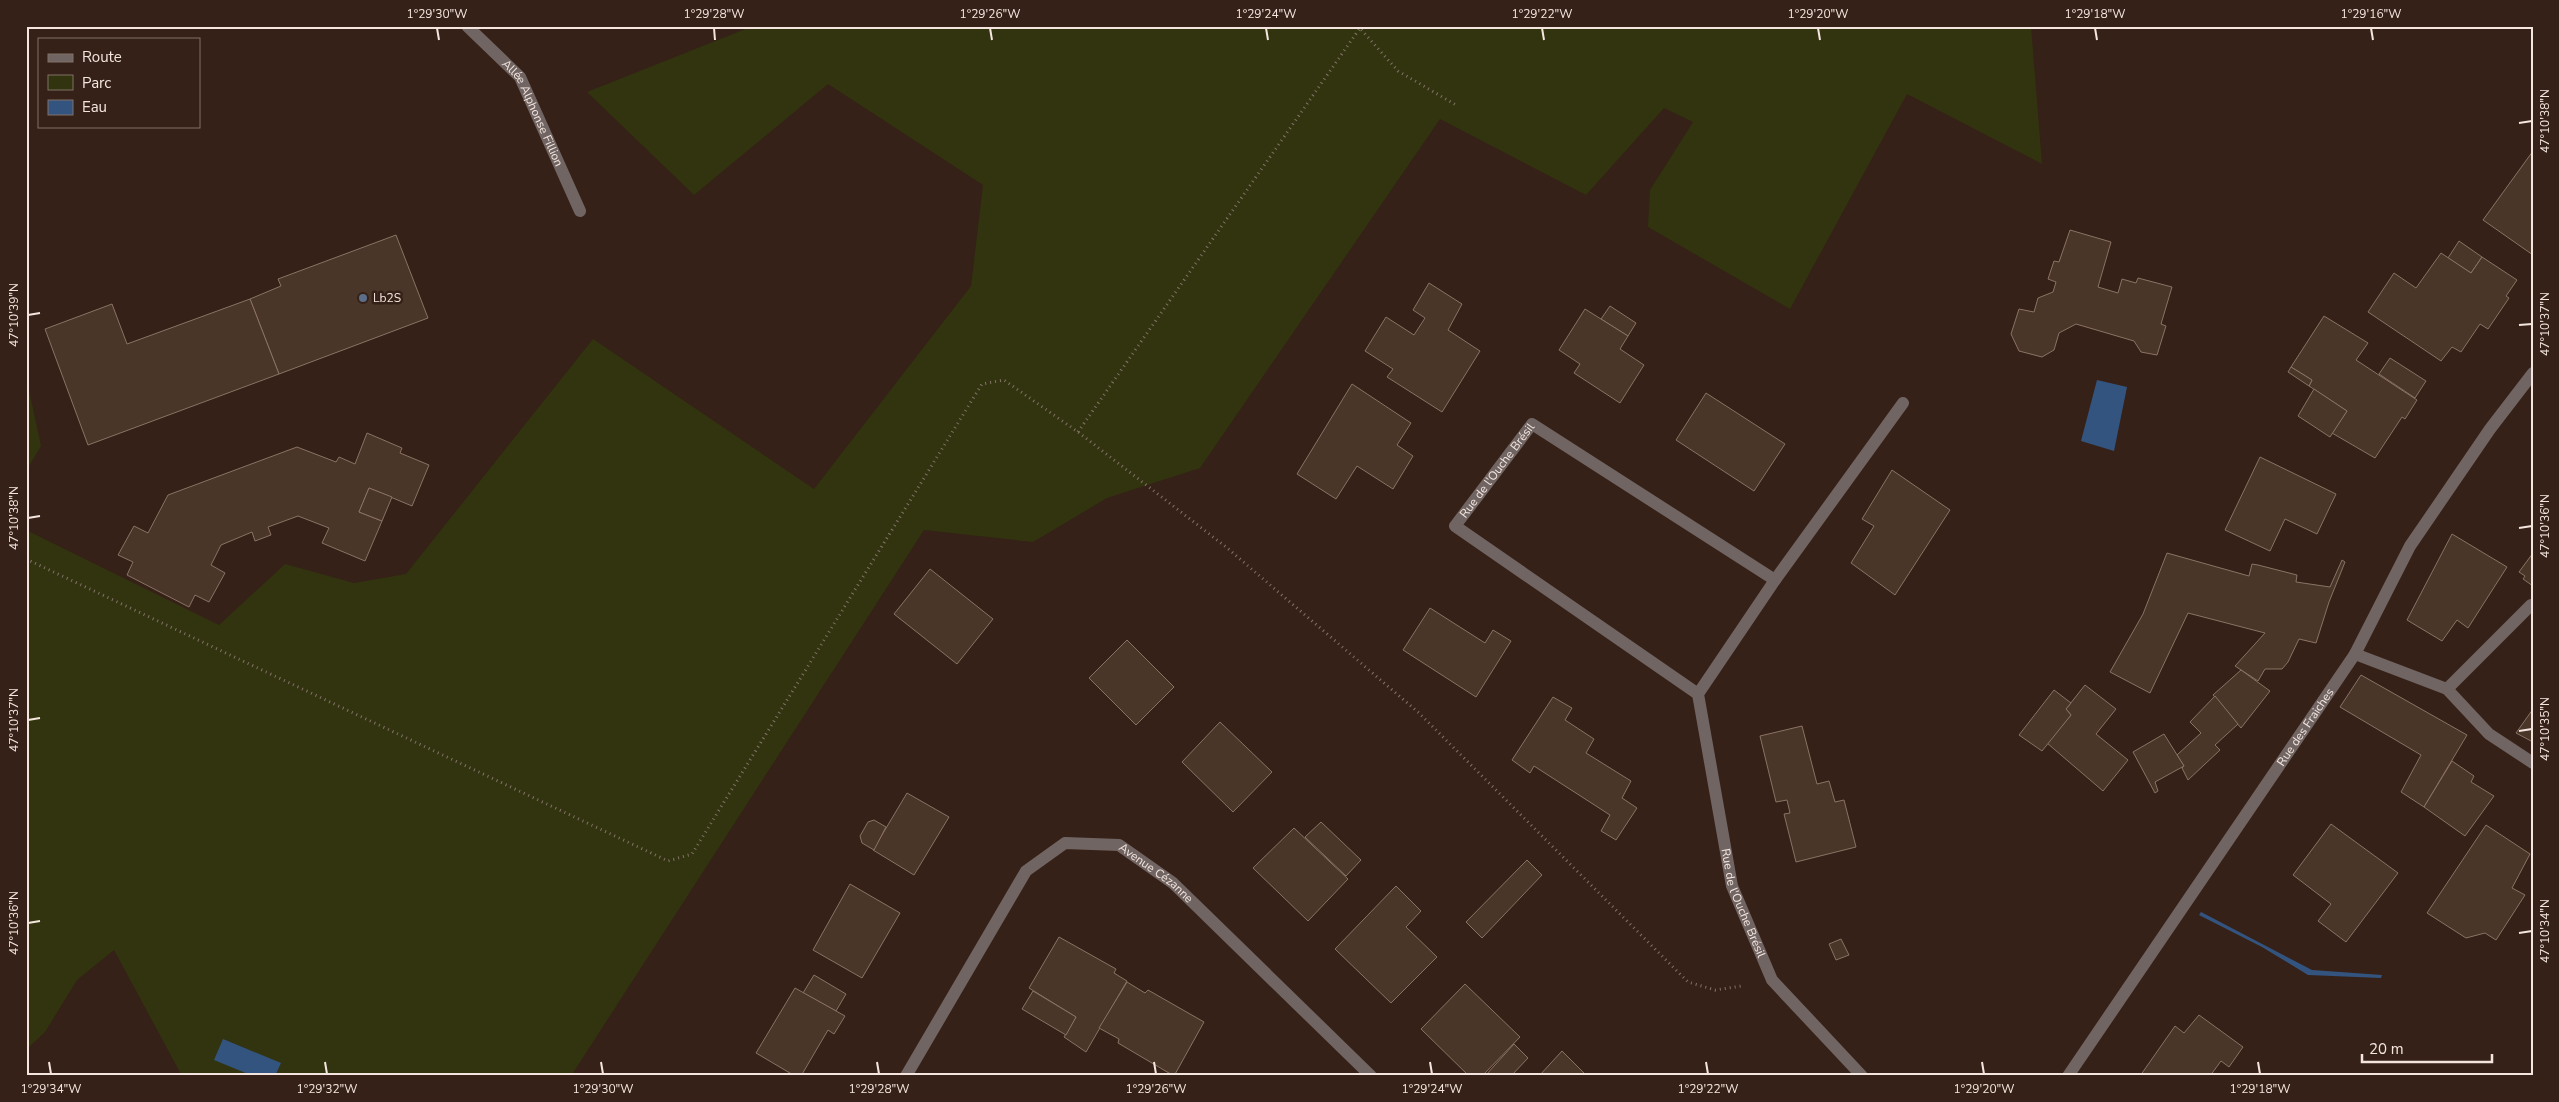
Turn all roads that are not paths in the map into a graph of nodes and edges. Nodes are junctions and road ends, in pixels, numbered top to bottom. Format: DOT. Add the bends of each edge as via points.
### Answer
graph roads {
  1 [pos="467,26"];
  2 [pos="580,211"];
  3 [pos="2533,373"];
  4 [pos="1903,403"];
  5 [pos="1775,580"];
  6 [pos="2533,606"];
  7 [pos="2355,654"];
  8 [pos="2447,689"];
  9 [pos="1698,694"];
  10 [pos="2533,763"];
  11 [pos="906,1076"];
  12 [pos="1371,1076"];
  13 [pos="1862,1076"];
  14 [pos="2068,1076"];
  1 -- 2 [label="street, Allée Alphonse Fillion" via="520,77"];
  3 -- 7 [label="street, Rue des Fraiches" via="2490,429 2410,546"];
  4 -- 5 [label="street"];
  5 -- 9 [label="street"];
  5 -- 9 [label="street, Rue de l'Ouche Brésil" via="1532,424 1455,526"];
  6 -- 8 [label="street"];
  7 -- 8 [label="street"];
  7 -- 14 [label="street, Rue des Fraiches"];
  8 -- 10 [label="street" via="2488,734"];
  9 -- 13 [label="street, Rue de l'Ouche Brésil" via="1732,886 1772,980"];
  11 -- 12 [label="street, Avenue Cézanne" via="1026,871 1065,844 1120,845 1173,883"];
}
